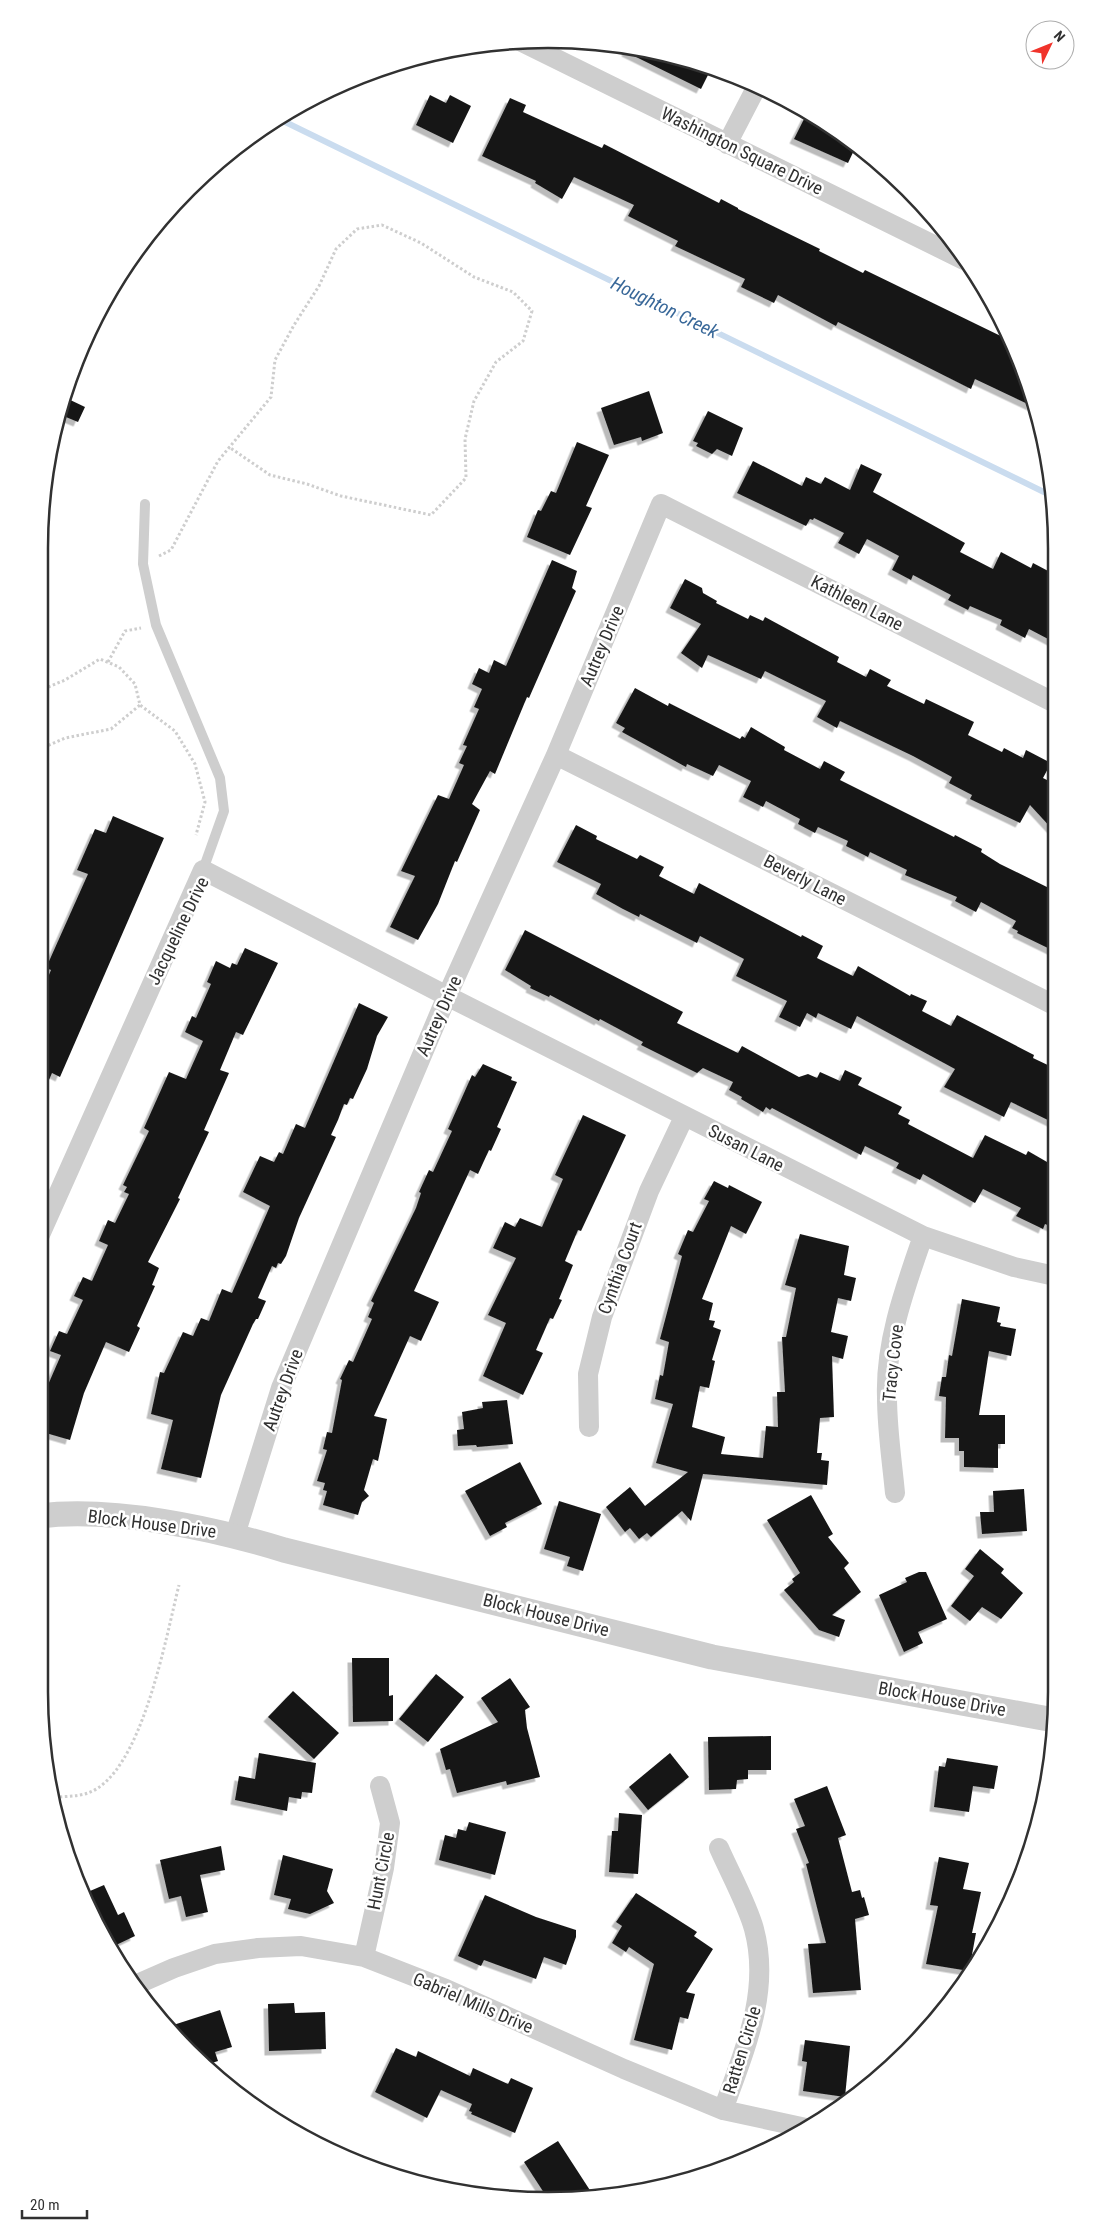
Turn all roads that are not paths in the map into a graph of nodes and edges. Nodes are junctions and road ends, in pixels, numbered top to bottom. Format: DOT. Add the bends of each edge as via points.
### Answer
graph roads {
  1 [pos="535,48"];
  2 [pos="754,92"];
  3 [pos="727,144"];
  4 [pos="952,254"];
  5 [pos="145,504"];
  6 [pos="661,504"];
  7 [pos="1048,699"];
  8 [pos="556,755"];
  9 [pos="203,870"];
  10 [pos="447,996"];
  11 [pos="1048,1002"];
  12 [pos="684,1117"];
  13 [pos="48,1198"];
  14 [pos="923,1236"];
  15 [pos="1048,1274"];
  16 [pos="588,1427"];
  17 [pos="895,1493"];
  18 [pos="48,1516"];
  19 [pos="236,1535"];
  20 [pos="1046,1719"];
  21 [pos="380,1786"];
  22 [pos="719,1848"];
  23 [pos="364,1957"];
  24 [pos="141,1983"];
  25 [pos="723,2110"];
  26 [pos="798,2126"];
  1 -- 3 [label="street, Washington Square Drive"];
  2 -- 3 [label="street"];
  3 -- 4 [label="street, Washington Square Drive"];
  5 -- 9 [label="lane" via="143,564 156,625 220,778 224,811"];
  6 -- 7 [label="street, Kathleen Lane"];
  6 -- 8 [label="street, Autrey Drive"];
  8 -- 10 [label="street, Autrey Drive"];
  8 -- 11 [label="street, Beverly Lane"];
  9 -- 10 [label="street, Jacqueline Drive"];
  9 -- 13 [label="street, Jacqueline Drive"];
  10 -- 12 [label="street, Susan Lane"];
  10 -- 19 [label="street, Autrey Drive" via="281,1388"];
  12 -- 14 [label="street, Susan Lane"];
  12 -- 16 [label="street, Cynthia Court" via="649,1191 602,1317 588,1374"];
  14 -- 15 [label="street, Susan Lane" via="1014,1267"];
  14 -- 17 [label="street, Tracy Cove" via="903,1292 891,1344 886,1396"];
  18 -- 19 [label="street, Block House Drive" via="106,1516"];
  19 -- 20 [label="street, Block House Drive" via="284,1550 712,1657"];
  21 -- 23 [label="street, Hunt Circle" via="390,1823 384,1868"];
  22 -- 25 [label="street, Ratten Circle" via="754,1928 760,1969 757,2006"];
  23 -- 24 [label="street, Gabriel Mills Drive" via="301,1946 258,1948 215,1954"];
  23 -- 25 [label="street, Gabriel Mills Drive" via="446,1989"];
  25 -- 26 [label="street, Gabriel Mills Drive"];
}
